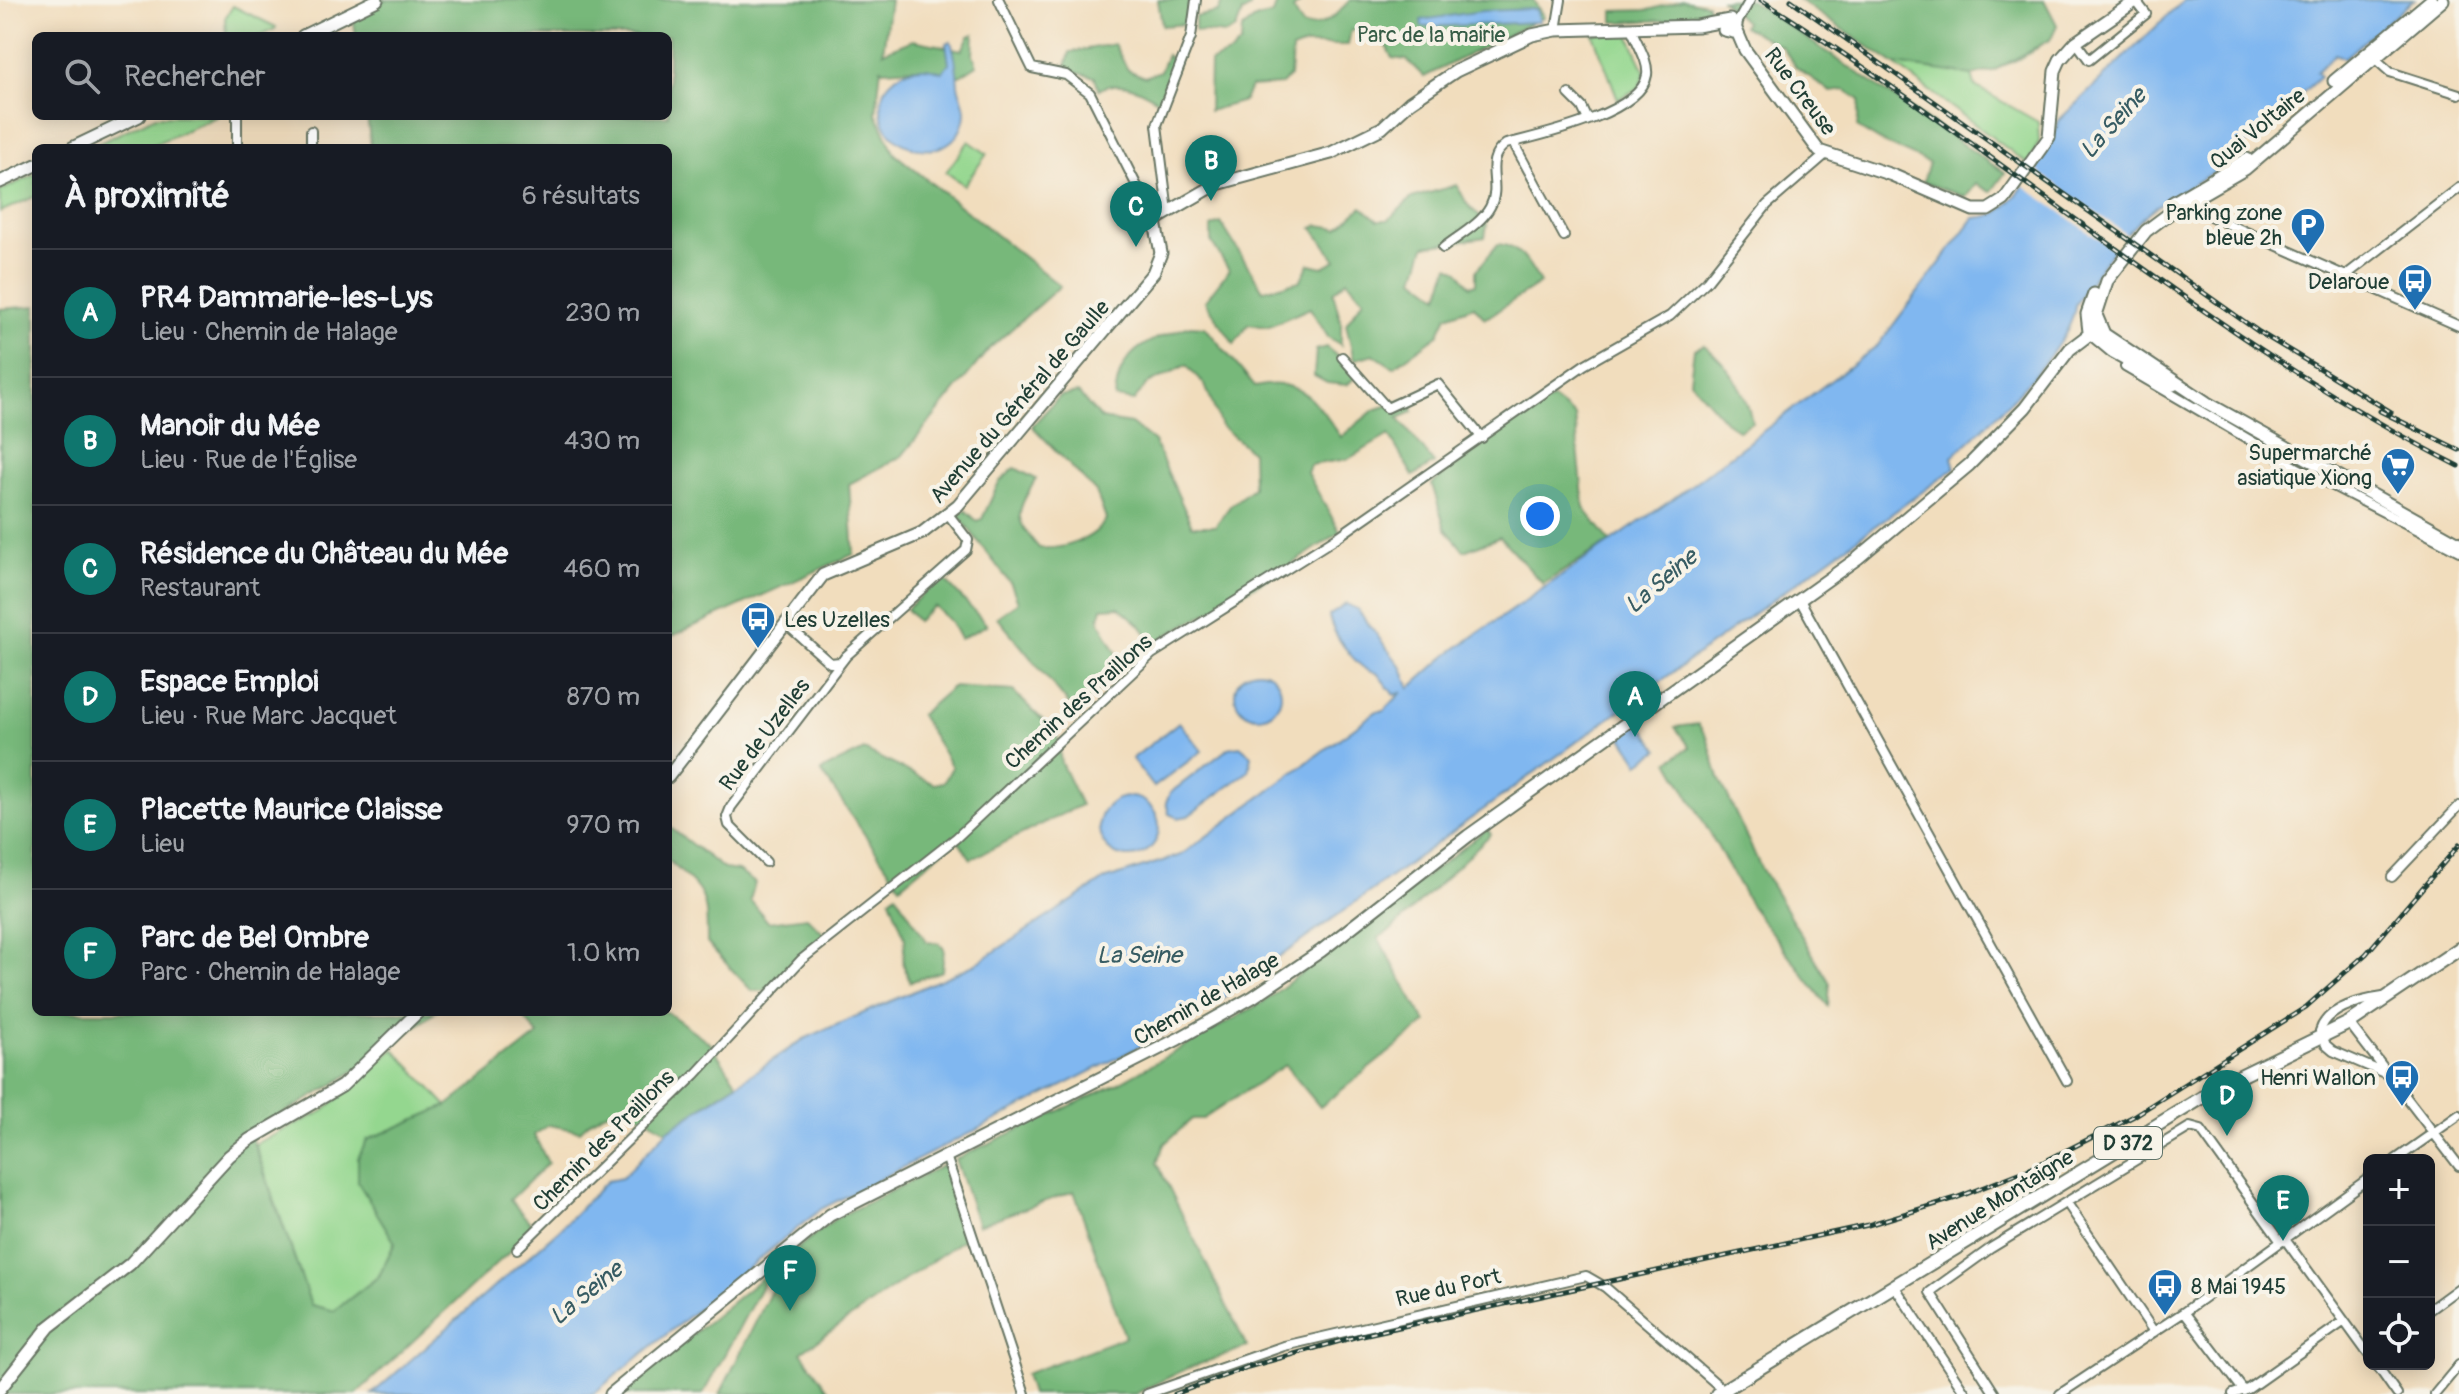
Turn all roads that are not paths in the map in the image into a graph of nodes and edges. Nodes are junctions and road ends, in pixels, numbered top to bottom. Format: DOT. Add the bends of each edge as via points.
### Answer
graph roads {
  1 [pos="377,0"];
  2 [pos="999,0"];
  3 [pos="1196,0"];
  4 [pos="1561,0"];
  5 [pos="1750,0"];
  6 [pos="2137,0"];
  7 [pos="2431,0"];
  8 [pos="2443,0"];
  9 [pos="1730,26"];
  10 [pos="1631,28"];
  11 [pos="1556,30"];
  12 [pos="311,32"];
  13 [pos="2076,42"];
  14 [pos="2370,54"];
  15 [pos="1569,94"];
  16 [pos="2459,94"];
  17 [pos="131,120"];
  18 [pos="237,120"];
  19 [pos="1588,120"];
  20 [pos="311,131"];
  21 [pos="1513,142"];
  22 [pos="80,144"];
  23 [pos="237,144"];
  24 [pos="311,144"];
  25 [pos="1825,155"];
  26 [pos="32,167"];
  27 [pos="0,182"];
  28 [pos="2459,188"];
  29 [pos="2190,197"];
  30 [pos="1168,212"];
  31 [pos="1155,222"];
  32 [pos="1564,236"];
  33 [pos="1443,248"];
  34 [pos="2345,276"];
  35 [pos="2459,326"];
  36 [pos="2094,330"];
  37 [pos="1342,357"];
  38 [pos="2130,357"];
  39 [pos="2227,420"];
  40 [pos="1482,438"];
  41 [pos="948,514"];
  42 [pos="2459,543"];
  43 [pos="2459,551"];
  44 [pos="1800,600"];
  45 [pos="785,623"];
  46 [pos="840,662"];
  47 [pos="672,772"];
  48 [pos="2459,806"];
  49 [pos="766,862"];
  50 [pos="2392,877"];
  51 [pos="2459,949"];
  52 [pos="2385,997"];
  53 [pos="414,1016"];
  54 [pos="2349,1023"];
  55 [pos="2321,1038"];
  56 [pos="2390,1076"];
  57 [pos="2067,1081"];
  58 [pos="2459,1115"];
  59 [pos="2434,1133"];
  60 [pos="2404,1154"];
  61 [pos="946,1156"];
  62 [pos="2459,1166"];
  63 [pos="2363,1182"];
  64 [pos="2067,1203"];
  65 [pos="2283,1241"];
  66 [pos="517,1249"];
  67 [pos="1895,1287"];
  68 [pos="2459,1288"];
  69 [pos="2435,1306"];
  70 [pos="2184,1312"];
  71 [pos="2343,1322"];
  72 [pos="2154,1332"];
  73 [pos="2363,1347"];
  74 [pos="2459,1365"];
  75 [pos="2380,1370"];
  76 [pos="0,1389"];
  77 [pos="2241,1392"];
  78 [pos="1723,1393"];
  79 [pos="611,1394"];
  80 [pos="1025,1394"];
  81 [pos="1147,1394"];
  82 [pos="1966,1394"];
  83 [pos="1995,1394"];
  84 [pos="2060,1394"];
  85 [pos="2397,1394"];
  86 [pos="2435,1394"];
  1 -- 12 [label="street"];
  2 -- 31 [label="street" via="1032,68 1066,75 1090,93"];
  3 -- 30 [label="street" via="1191,37 1157,125"];
  4 -- 11 [label="street"];
  5 -- 9 [label="street"];
  6 -- 13 [label="street"];
  6 -- 13 [label="street" via="2146,14 2089,60"];
  7 -- 14 [label="street, Quai Voltaire"];
  8 -- 14 [label="street, Quai Voltaire"];
  9 -- 10 [label="street"];
  9 -- 25 [label="street, Rue Creuse"];
  10 -- 11 [label="street"];
  10 -- 19 [label="street" via="1647,78 1624,102"];
  11 -- 30 [label="street" via="1532,35 1456,71 1382,128 1331,153 1217,184"];
  13 -- 25 [label="street" via="2055,71 2052,124 2041,152 1995,207 1964,207 1892,175"];
  14 -- 16 [label="street" via="2390,72"];
  14 -- 29 [label="street, Quai Voltaire" via="2245,169"];
  15 -- 19 [label="street"];
  17 -- 22 [label="street"];
  18 -- 23 [label="street"];
  19 -- 21 [label="street"];
  20 -- 24 [label="street"];
  21 -- 32 [label="street"];
  21 -- 33 [label="street" via="1492,159 1492,205"];
  25 -- 40 [label="street, Chemin des Praillons" via="1767,205 1707,281 1670,316 1584,365"];
  26 -- 27 [label="street"];
  28 -- 34 [label="street"];
  29 -- 34 [label="street" via="2210,216"];
  29 -- 36 [label="street, Quai Voltaire" via="2150,220 2118,255 2087,314"];
  30 -- 31 [label="street"];
  31 -- 41 [label="street, Avenue du Général de Gaulle" via="1167,255"];
  34 -- 35 [label="street"];
  36 -- 38 [label="street" via="2097,342"];
  36 -- 44 [label="street" via="2070,349 2025,408 1969,465"];
  37 -- 40 [label="street" via="1387,408 1438,384"];
  38 -- 39 [label="street"];
  38 -- 39 [label="street" via="2125,367"];
  39 -- 42 [label="street"];
  39 -- 43 [label="street" via="2296,467"];
  40 -- 66 [label="street, Chemin des Praillons" via="1273,580 1152,654 956,838 801,960 684,1086"];
  41 -- 45 [label="street, Avenue du Général de Gaulle" via="922,533 823,575"];
  41 -- 46 [label="street, Rue de Uzelles" via="968,540 966,550"];
  44 -- 57 [label="street"];
  44 -- 61 [label="street, Chemin de Halage" via="1468,836 1253,997"];
  45 -- 46 [label="street, Rue de Uzelles" via="830,663"];
  45 -- 47 [label="street, Avenue du Général de Gaulle"];
  46 -- 49 [label="street, Rue de Uzelles" via="746,784 727,817"];
  48 -- 50 [label="street"];
  51 -- 52 [label="main road, D 372"];
  52 -- 54 [label="main road, D 372"];
  52 -- 55 [label="street" via="2360,1001 2334,1014 2320,1027"];
  53 -- 76 [label="street" via="342,1086 229,1156 130,1264 49,1327"];
  54 -- 55 [label="main road, Avenue Montaigne / D 372"];
  54 -- 56 [label="street"];
  55 -- 56 [label="street" via="2333,1051"];
  55 -- 67 [label="main road, Avenue Montaigne / D 372" via="2226,1083"];
  56 -- 59 [label="street"];
  58 -- 59 [label="street"];
  59 -- 60 [label="street"];
  59 -- 62 [label="street"];
  61 -- 79 [label="street, Chemin de Halage" via="830,1215"];
  61 -- 80 [label="street"];
  63 -- 65 [label="street"];
  64 -- 65 [label="street" via="2190,1127 2201,1130"];
  64 -- 72 [label="street"];
  64 -- 83 [label="street" via="1930,1292"];
  65 -- 70 [label="street"];
  65 -- 71 [label="street"];
  67 -- 78 [label="main road, Avenue Montaigne / D 372"];
  67 -- 82 [label="street"];
  68 -- 69 [label="street"];
  70 -- 72 [label="street"];
  70 -- 77 [label="street"];
  71 -- 73 [label="street"];
  71 -- 77 [label="street"];
  72 -- 84 [label="street"];
  74 -- 86 [label="street"];
  75 -- 85 [label="street"];
  78 -- 81 [label="street, Rue du Port" via="1586,1276 1297,1343"];
}
